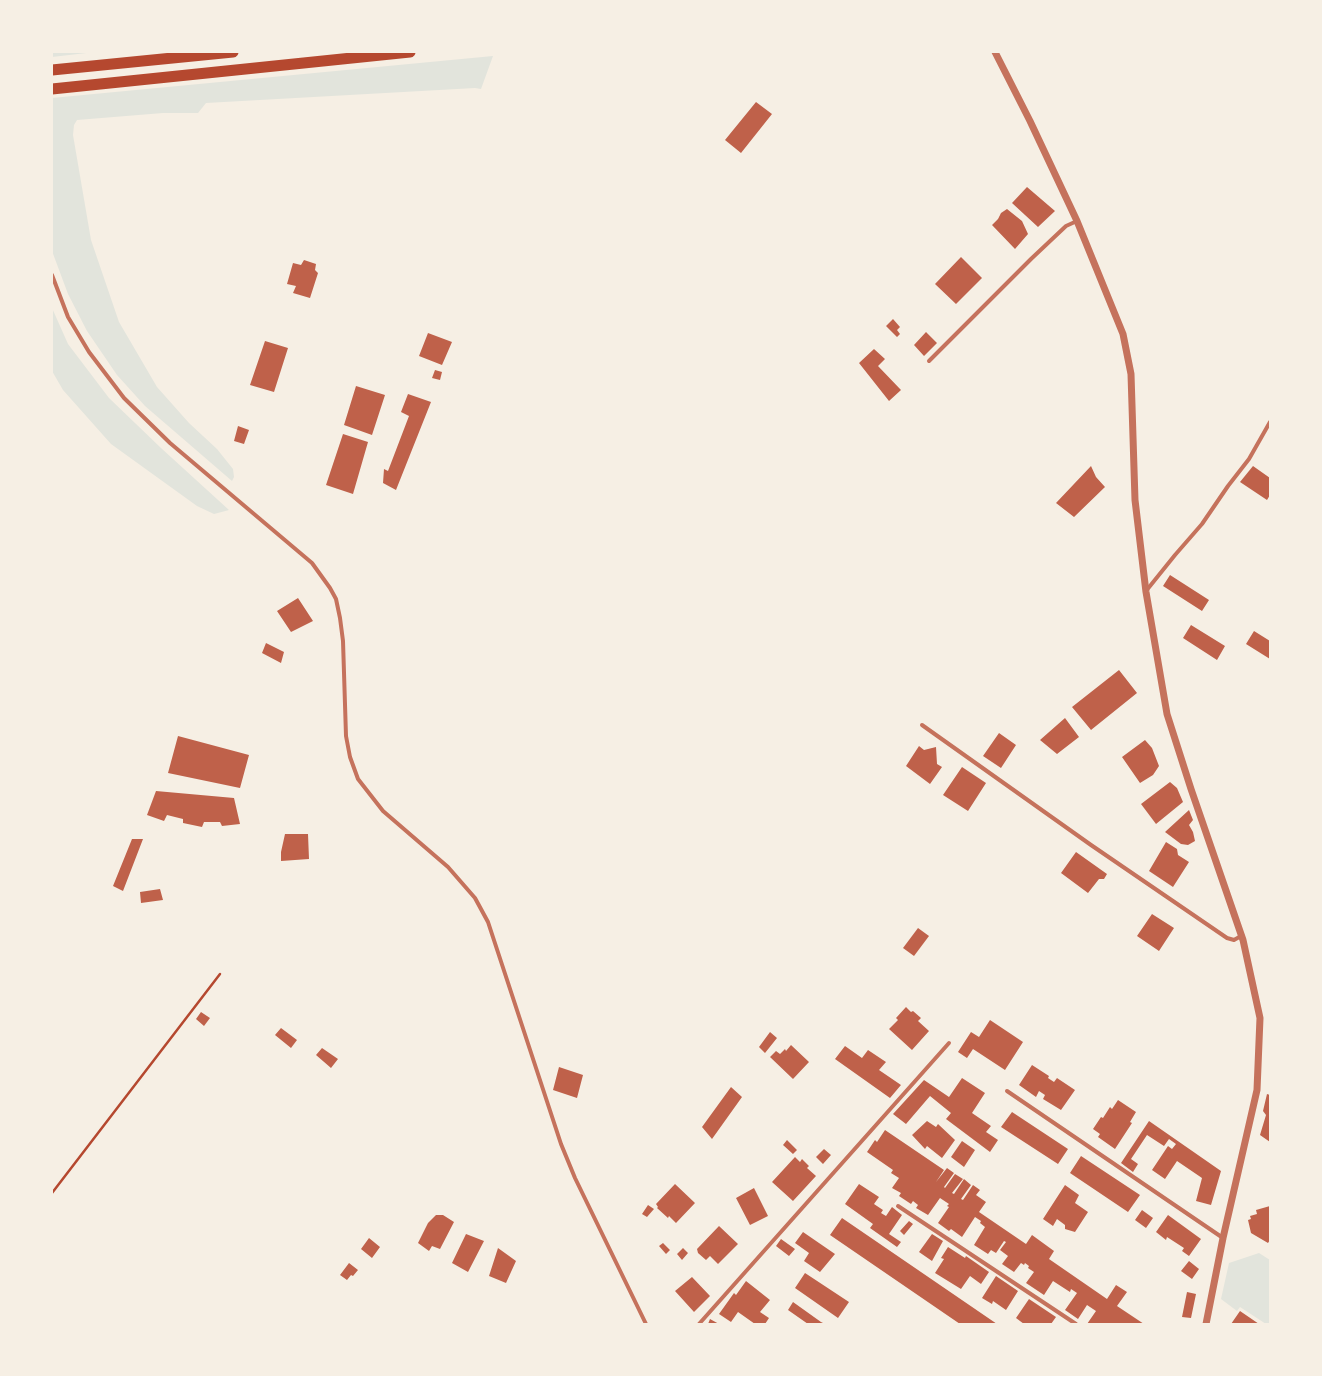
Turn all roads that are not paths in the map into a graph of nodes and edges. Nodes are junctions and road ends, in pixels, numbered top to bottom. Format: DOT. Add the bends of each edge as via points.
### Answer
graph roads {
  1 [pos="233,52"];
  2 [pos="410,52"];
  3 [pos="995,52"];
  4 [pos="52,70"];
  5 [pos="52,89"];
  6 [pos="1077,221"];
  7 [pos="52,275"];
  8 [pos="929,361"];
  9 [pos="1270,422"];
  10 [pos="1146,592"];
  11 [pos="922,725"];
  12 [pos="1241,936"];
  13 [pos="949,1043"];
  14 [pos="1006,1091"];
  15 [pos="898,1206"];
  16 [pos="1223,1238"];
  17 [pos="646,1324"];
  18 [pos="699,1324"];
  19 [pos="1076,1324"];
  20 [pos="1206,1324"];
  1 -- 4 [label="highway"];
  2 -- 5 [label="highway"];
  3 -- 6 [label="street"];
  6 -- 8 [label="street" via="1066,226 1031,259"];
  6 -- 10 [label="street" via="1123,334 1131,374 1135,500"];
  7 -- 17 [label="street" via="68,317 88,352 124,398 170,443 312,563 330,588 336,599 343,641 346,736 358,779 382,811 448,867 475,898 488,922 561,1144"];
  9 -- 10 [label="street" via="1249,459 1202,524"];
  10 -- 12 [label="street" via="1167,714"];
  11 -- 12 [label="street" via="1227,938 1234,940"];
  12 -- 16 [label="street" via="1260,1018 1257,1090"];
  13 -- 18 [label="street"];
  14 -- 16 [label="street"];
  15 -- 19 [label="street"];
  16 -- 20 [label="street"];
}
